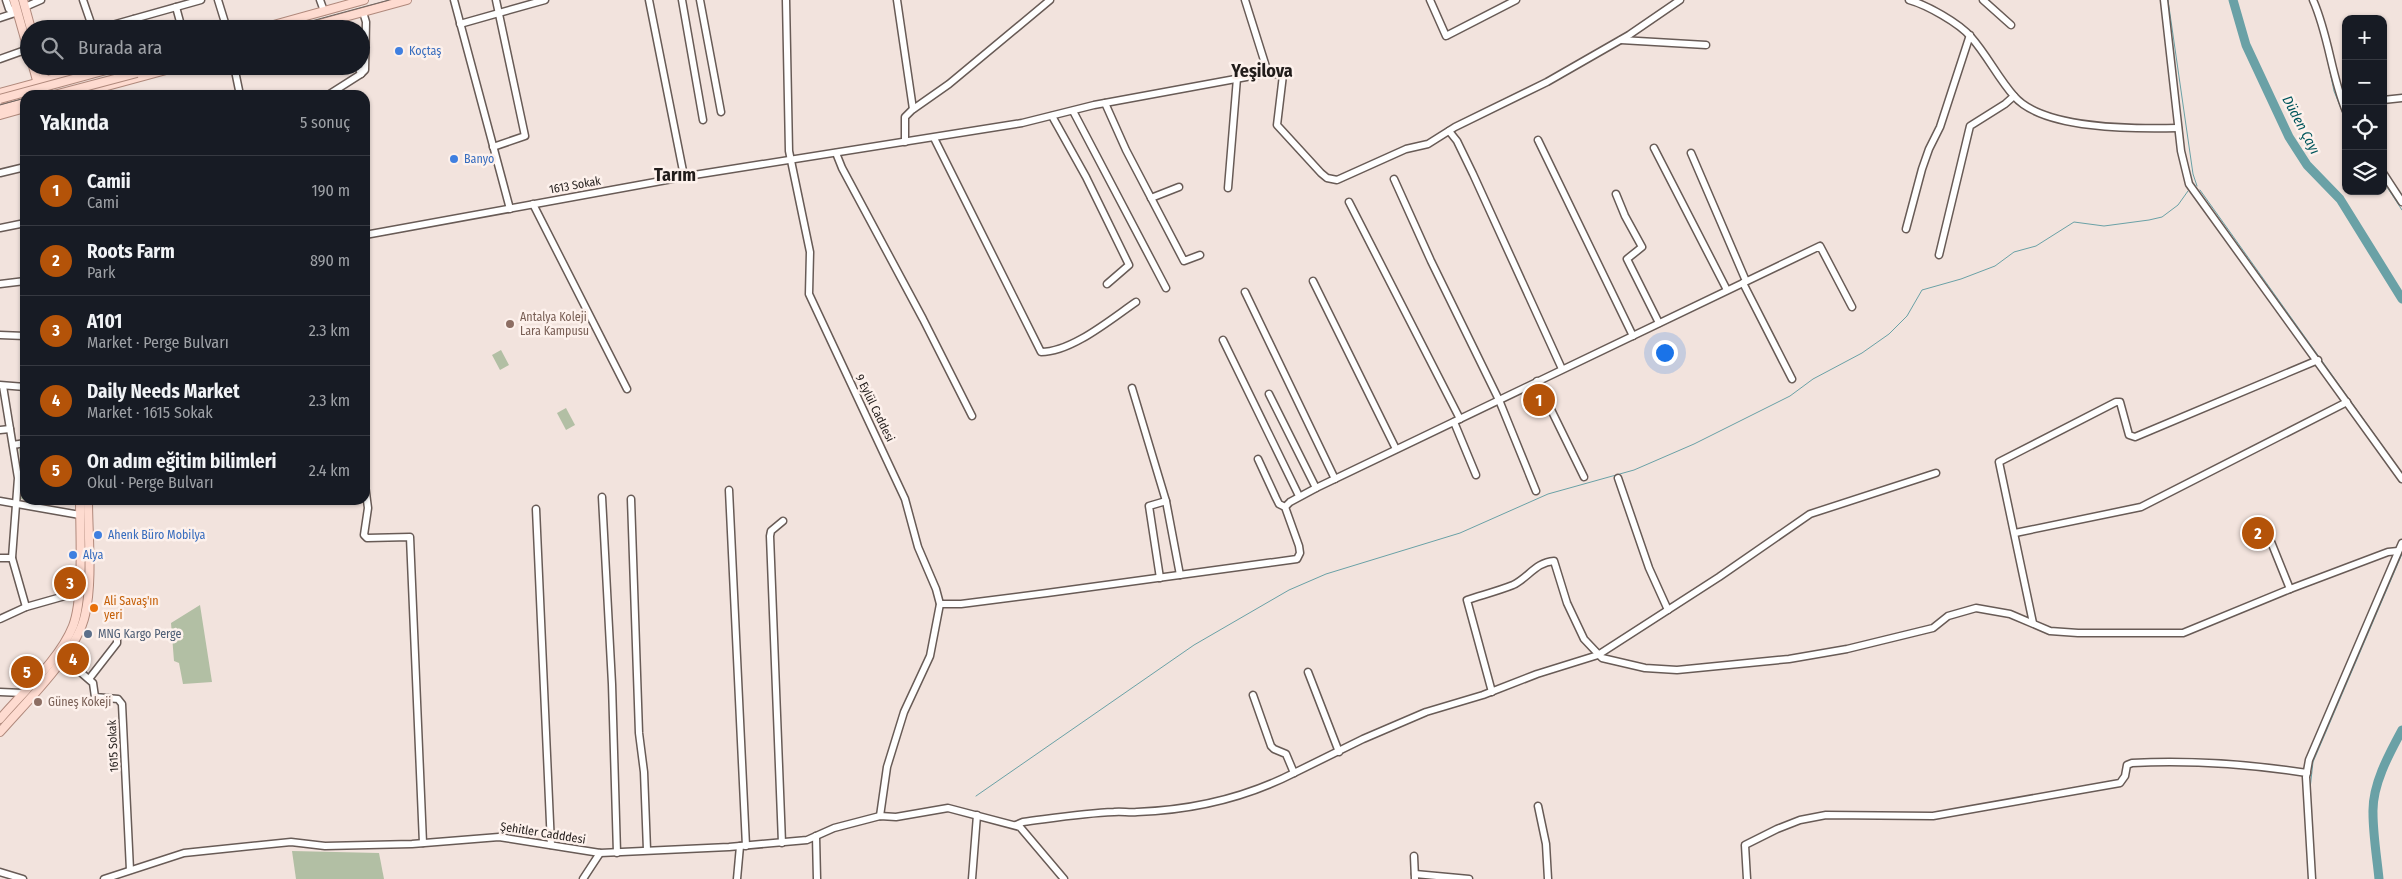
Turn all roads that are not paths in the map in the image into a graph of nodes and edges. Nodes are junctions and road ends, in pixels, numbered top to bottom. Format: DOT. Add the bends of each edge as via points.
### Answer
graph roads {
  1 [pos="6,0"];
  2 [pos="14,0"];
  3 [pos="41,0"];
  4 [pos="83,0"];
  5 [pos="201,0"];
  6 [pos="218,0"];
  7 [pos="320,0"];
  8 [pos="363,0"];
  9 [pos="406,0"];
  10 [pos="454,0"];
  11 [pos="496,0"];
  12 [pos="545,0"];
  13 [pos="649,0"];
  14 [pos="682,0"];
  15 [pos="700,0"];
  16 [pos="786,0"];
  17 [pos="898,0"];
  18 [pos="1050,0"];
  19 [pos="1245,0"];
  20 [pos="1430,0"];
  21 [pos="1516,0"];
  22 [pos="1680,0"];
  23 [pos="1909,0"];
  24 [pos="1984,0"];
  25 [pos="2164,0"];
  26 [pos="2313,0"];
  27 [pos="22,6"];
  28 [pos="176,7"];
  29 [pos="324,11"];
  30 [pos="363,12"];
  31 [pos="499,14"];
  32 [pos="0,18"];
  33 [pos="134,19"];
  34 [pos="24,20"];
  35 [pos="27,20"];
  36 [pos="90,20"];
  37 [pos="130,20"];
  38 [pos="180,20"];
  39 [pos="224,20"];
  40 [pos="291,20"];
  41 [pos="334,20"];
  42 [pos="365,20"];
  43 [pos="460,24"];
  44 [pos="2011,25"];
  45 [pos="1970,35"];
  46 [pos="1621,40"];
  47 [pos="1706,45"];
  48 [pos="20,54"];
  49 [pos="0,60"];
  50 [pos="1268,73"];
  51 [pos="37,75"];
  52 [pos="41,75"];
  53 [pos="67,75"];
  54 [pos="89,75"];
  55 [pos="130,75"];
  56 [pos="148,75"];
  57 [pos="236,75"];
  58 [pos="359,75"];
  59 [pos="56,78"];
  60 [pos="1238,78"];
  61 [pos="41,82"];
  62 [pos="26,87"];
  63 [pos="32,90"];
  64 [pos="33,90"];
  65 [pos="41,90"];
  66 [pos="46,90"];
  67 [pos="53,90"];
  68 [pos="74,90"];
  69 [pos="93,90"];
  70 [pos="239,90"];
  71 [pos="336,90"];
  72 [pos="0,93"];
  73 [pos="20,94"];
  74 [pos="2014,96"];
  75 [pos="2402,98"];
  76 [pos="0,99"];
  77 [pos="2387,100"];
  78 [pos="1105,103"];
  79 [pos="20,104"];
  80 [pos="2344,105"];
  81 [pos="0,109"];
  82 [pos="20,109"];
  83 [pos="913,109"];
  84 [pos="1073,111"];
  85 [pos="721,112"];
  86 [pos="0,115"];
  87 [pos="1052,116"];
  88 [pos="703,120"];
  89 [pos="2178,128"];
  90 [pos="1449,131"];
  91 [pos="934,138"];
  92 [pos="1538,140"];
  93 [pos="905,142"];
  94 [pos="493,147"];
  95 [pos="1654,148"];
  96 [pos="836,153"];
  97 [pos="1691,153"];
  98 [pos="790,158"];
  99 [pos="20,168"];
  100 [pos="0,174"];
  101 [pos="684,176"];
  102 [pos="1394,179"];
  103 [pos="2387,179"];
  104 [pos="1179,187"];
  105 [pos="1228,188"];
  106 [pos="1616,194"];
  107 [pos="1151,198"];
  108 [pos="1349,202"];
  109 [pos="2402,202"];
  110 [pos="533,204"];
  111 [pos="510,209"];
  112 [pos="20,223"];
  113 [pos="0,228"];
  114 [pos="1906,229"];
  115 [pos="370,234"];
  116 [pos="1200,255"];
  117 [pos="1939,255"];
  118 [pos="1313,281"];
  119 [pos="20,282"];
  120 [pos="1744,282"];
  121 [pos="0,284"];
  122 [pos="1107,284"];
  123 [pos="1166,288"];
  124 [pos="1727,290"];
  125 [pos="1246,292"];
  126 [pos="1136,302"];
  127 [pos="1852,307"];
  128 [pos="1659,323"];
  129 [pos="0,335"];
  130 [pos="20,336"];
  131 [pos="1633,336"];
  132 [pos="1223,340"];
  133 [pos="2318,360"];
  134 [pos="1562,369"];
  135 [pos="1792,379"];
  136 [pos="1538,381"];
  137 [pos="1,386"];
  138 [pos="20,387"];
  139 [pos="1132,388"];
  140 [pos="627,389"];
  141 [pos="1269,394"];
  142 [pos="1499,400"];
  143 [pos="2348,402"];
  144 [pos="972,416"];
  145 [pos="1457,421"];
  146 [pos="10,429"];
  147 [pos="0,430"];
  148 [pos="20,444"];
  149 [pos="14,445"];
  150 [pos="1396,449"];
  151 [pos="1258,459"];
  152 [pos="1936,473"];
  153 [pos="1476,475"];
  154 [pos="1584,477"];
  155 [pos="1618,478"];
  156 [pos="1335,479"];
  157 [pos="2402,479"];
  158 [pos="1316,488"];
  159 [pos="729,490"];
  160 [pos="1536,490"];
  161 [pos="1299,496"];
  162 [pos="602,497"];
  163 [pos="631,499"];
  164 [pos="0,501"];
  165 [pos="1166,501"];
  166 [pos="15,504"];
  167 [pos="20,505"];
  168 [pos="21,505"];
  169 [pos="80,505"];
  170 [pos="88,505"];
  171 [pos="368,505"];
  172 [pos="1285,506"];
  173 [pos="536,509"];
  174 [pos="80,515"];
  175 [pos="782,521"];
  176 [pos="2265,527"];
  177 [pos="2015,533"];
  178 [pos="2402,543"];
  179 [pos="2398,551"];
  180 [pos="0,558"];
  181 [pos="12,558"];
  182 [pos="1180,575"];
  183 [pos="1160,578"];
  184 [pos="2290,589"];
  185 [pos="79,592"];
  186 [pos="940,604"];
  187 [pos="26,607"];
  188 [pos="1668,610"];
  189 [pos="0,619"];
  190 [pos="2033,623"];
  191 [pos="117,638"];
  192 [pos="1598,655"];
  193 [pos="63,657"];
  194 [pos="1308,672"];
  195 [pos="89,679"];
  196 [pos="0,692"];
  197 [pos="1492,692"];
  198 [pos="23,693"];
  199 [pos="1253,695"];
  200 [pos="0,719"];
  201 [pos="0,732"];
  202 [pos="1338,752"];
  203 [pos="1294,773"];
  204 [pos="2307,773"];
  205 [pos="1538,806"];
  206 [pos="977,815"];
  207 [pos="880,816"];
  208 [pos="1016,825"];
  209 [pos="816,836"];
  210 [pos="782,842"];
  211 [pos="423,843"];
  212 [pos="552,845"];
  213 [pos="743,846"];
  214 [pos="647,850"];
  215 [pos="600,853"];
  216 [pos="617,853"];
  217 [pos="1414,856"];
  218 [pos="130,870"];
  219 [pos="0,872"];
  220 [pos="1415,877"];
  221 [pos="23,879"];
  222 [pos="104,879"];
  223 [pos="584,879"];
  224 [pos="737,879"];
  225 [pos="817,879"];
  226 [pos="972,879"];
  227 [pos="1064,879"];
  228 [pos="1469,879"];
  229 [pos="1548,879"];
  230 [pos="1747,879"];
  231 [pos="2312,879"];
  1 -- 27 [label="street" via="9,9"];
  2 -- 27 [label="main road"];
  3 -- 27 [label="street"];
  4 -- 36 [label="street"];
  5 -- 28 [label="street"];
  6 -- 39 [label="street"];
  7 -- 29 [label="street"];
  8 -- 29 [label="main road"];
  9 -- 30 [label="main road"];
  10 -- 43 [label="street"];
  11 -- 31 [label="street"];
  12 -- 31 [label="street"];
  13 -- 101 [label="street"];
  14 -- 88 [label="street"];
  15 -- 85 [label="street"];
  16 -- 98 [label="street, 9 Eylül Caddesi"];
  17 -- 83 [label="street"];
  18 -- 83 [label="street" via="949,84"];
  19 -- 50 [label="street"];
  20 -- 21 [label="street" via="1446,36"];
  22 -- 46 [label="street"];
  23 -- 45 [label="street" via="1932,10"];
  24 -- 44 [label="street"];
  25 -- 89 [label="street"];
  26 -- 80 [label="street" via="2324,26"];
  27 -- 32 [label="street"];
  27 -- 34 [label="main road"];
  27 -- 35 [label="main road"];
  28 -- 33 [label="street"];
  28 -- 38 [label="street"];
  29 -- 40 [label="main road"];
  30 -- 41 [label="main road"];
  30 -- 42 [label="street"];
  31 -- 43 [label="street"];
  31 -- 94 [label="street" via="525,136"];
  33 -- 37 [label="street"];
  43 -- 94 [label="street"];
  45 -- 74 [label="street"];
  45 -- 114 [label="street" via="1940,127 1928,149"];
  46 -- 47 [label="street"];
  46 -- 90 [label="street" via="1547,82"];
  48 -- 49 [label="street"];
  50 -- 60 [label="street, 1613 Sokak"];
  50 -- 90 [label="street" via="1283,75 1277,125 1322,173 1333,180 1406,149 1422,147"];
  51 -- 61 [label="main road"];
  52 -- 61 [label="main road"];
  53 -- 59 [label="main road"];
  54 -- 64 [label="main road, bridge"];
  55 -- 68 [label="main road, bridge"];
  56 -- 69 [label="main road"];
  57 -- 70 [label="street"];
  58 -- 71 [label="street"];
  59 -- 61 [label="main road"];
  59 -- 67 [label="main road"];
  60 -- 78 [label="street, 1613 Sokak"];
  60 -- 105 [label="street"];
  61 -- 62 [label="main road"];
  61 -- 65 [label="main road"];
  61 -- 66 [label="main road"];
  62 -- 63 [label="main road"];
  62 -- 72 [label="main road"];
  73 -- 76 [label="main road, bridge"];
  74 -- 89 [label="street" via="2037,112 2074,123"];
  74 -- 117 [label="street" via="1970,126"];
  75 -- 77 [label="street"];
  78 -- 84 [label="street, 1613 Sokak"];
  78 -- 107 [label="street"];
  79 -- 81 [label="main road"];
  82 -- 86 [label="main road"];
  83 -- 93 [label="street" via="905,117"];
  84 -- 87 [label="street, 1613 Sokak"];
  84 -- 123 [label="street"];
  87 -- 91 [label="street, 1613 Sokak"];
  87 -- 122 [label="street" via="1130,265"];
  89 -- 133 [label="street" via="2185,172 2194,191"];
  90 -- 134 [label="street" via="1473,174"];
  91 -- 93 [label="street, 1613 Sokak"];
  91 -- 126 [label="street" via="1041,352 1094,333"];
  92 -- 131 [label="street"];
  93 -- 96 [label="street, 1613 Sokak"];
  94 -- 111 [label="street"];
  95 -- 124 [label="street"];
  96 -- 98 [label="street, 1613 Sokak"];
  96 -- 144 [label="street"];
  97 -- 120 [label="street"];
  98 -- 101 [label="street, 1613 Sokak"];
  98 -- 186 [label="street, 9 Eylül Caddesi" via="810,252 808,294 905,499 918,547"];
  99 -- 100 [label="street"];
  101 -- 110 [label="street, 1613 Sokak"];
  102 -- 142 [label="street"];
  103 -- 109 [label="street"];
  104 -- 107 [label="street"];
  106 -- 128 [label="street" via="1642,248 1626,259"];
  107 -- 116 [label="street" via="1184,261"];
  108 -- 145 [label="street"];
  110 -- 111 [label="street, 1613 Sokak"];
  110 -- 140 [label="street"];
  111 -- 115 [label="street, 1613 Sokak"];
  112 -- 113 [label="street"];
  118 -- 150 [label="street"];
  119 -- 121 [label="street"];
  120 -- 124 [label="street"];
  120 -- 127 [label="street" via="1820,246"];
  120 -- 135 [label="street"];
  124 -- 128 [label="street"];
  125 -- 156 [label="street"];
  128 -- 131 [label="street"];
  129 -- 130 [label="street"];
  131 -- 134 [label="street"];
  132 -- 161 [label="street"];
  133 -- 143 [label="street"];
  133 -- 177 [label="street" via="2135,437 2129,435 2120,402 2116,402 1999,462"];
  134 -- 136 [label="street"];
  136 -- 142 [label="street"];
  136 -- 154 [label="street"];
  137 -- 138 [label="street"];
  137 -- 146 [label="street"];
  139 -- 165 [label="street"];
  141 -- 158 [label="street"];
  142 -- 145 [label="street"];
  142 -- 160 [label="street"];
  143 -- 157 [label="street"];
  143 -- 177 [label="street" via="2141,506"];
  145 -- 150 [label="street"];
  145 -- 153 [label="street"];
  146 -- 147 [label="street"];
  146 -- 149 [label="street"];
  148 -- 149 [label="street"];
  149 -- 166 [label="street" via="18,478"];
  150 -- 156 [label="street"];
  151 -- 172 [label="street" via="1279,504"];
  152 -- 188 [label="street" via="1810,514"];
  155 -- 188 [label="street" via="1649,568"];
  156 -- 158 [label="street"];
  158 -- 161 [label="street"];
  159 -- 213 [label="street"];
  161 -- 172 [label="street"];
  162 -- 216 [label="street"];
  163 -- 214 [label="street" via="639,733"];
  164 -- 166 [label="street"];
  165 -- 182 [label="street"];
  165 -- 183 [label="street" via="1149,506"];
  166 -- 167 [label="street"];
  166 -- 181 [label="street"];
  168 -- 174 [label="street"];
  169 -- 174 [label="main road"];
  170 -- 193 [label="main road" via="86,615 80,632"];
  171 -- 211 [label="street" via="364,535 367,538 410,537"];
  172 -- 182 [label="street" via="1299,546 1297,559"];
  173 -- 212 [label="street"];
  174 -- 185 [label="main road"];
  175 -- 210 [label="street" via="770,536"];
  176 -- 184 [label="street"];
  177 -- 190 [label="street"];
  178 -- 179 [label="street"];
  179 -- 184 [label="street"];
  179 -- 204 [label="street" via="2309,760"];
  180 -- 181 [label="street"];
  181 -- 187 [label="street"];
  182 -- 183 [label="street"];
  183 -- 186 [label="street"];
  184 -- 190 [label="street" via="2183,633 2078,633 2050,631"];
  185 -- 187 [label="street"];
  185 -- 198 [label="main road" via="77,614 68,637"];
  186 -- 207 [label="street, 9 Eylül Caddesi" via="930,656 904,712 887,767"];
  187 -- 189 [label="street"];
  188 -- 192 [label="street"];
  190 -- 192 [label="street" via="2004,612 1976,608 1948,616 1933,628 1847,649 1789,659 1677,670 1618,663"];
  191 -- 195 [label="street" via="117,643"];
  192 -- 197 [label="street"];
  192 -- 197 [label="street" via="1584,639 1554,561 1540,564 1514,584 1467,600"];
  193 -- 195 [label="street, 1615 Sokak"];
  193 -- 201 [label="main road"];
  194 -- 202 [label="street"];
  195 -- 218 [label="street, 1615 Sokak" via="93,683 95,697 118,699 122,704"];
  196 -- 198 [label="street"];
  197 -- 202 [label="street" via="1426,712"];
  198 -- 200 [label="main road"];
  199 -- 203 [label="street" via="1272,746 1286,754"];
  202 -- 203 [label="street"];
  203 -- 208 [label="street" via="1269,786 1205,805 1080,815"];
  204 -- 230 [label="street" via="2204,762 2132,763 2127,765 2126,776 2120,783 2014,803 1934,816 1826,815 1776,828 1745,845"];
  204 -- 231 [label="street"];
  205 -- 229 [label="street" via="1546,844"];
  206 -- 207 [label="street, Şehitler Cadddesi" via="948,808 896,817"];
  206 -- 208 [label="street, Şehitler Cadddesi"];
  206 -- 226 [label="street"];
  207 -- 209 [label="street, Şehitler Cadddesi"];
  208 -- 227 [label="street" via="1030,835"];
  209 -- 210 [label="street, Şehitler Cadddesi"];
  209 -- 225 [label="street"];
  210 -- 213 [label="street, Şehitler Cadddesi"];
  211 -- 212 [label="street, Şehitler Cadddesi" via="498,837"];
  211 -- 218 [label="street, Şehitler Cadddesi" via="325,846 291,842 184,853"];
  212 -- 215 [label="street, Şehitler Cadddesi"];
  213 -- 214 [label="street, Şehitler Cadddesi"];
  213 -- 224 [label="street"];
  214 -- 216 [label="street, Şehitler Cadddesi"];
  215 -- 216 [label="street, Şehitler Cadddesi"];
  215 -- 223 [label="street"];
  217 -- 220 [label="street"];
  218 -- 222 [label="street, Şehitler Cadddesi"];
  219 -- 221 [label="street"];
  220 -- 228 [label="street"];
}
